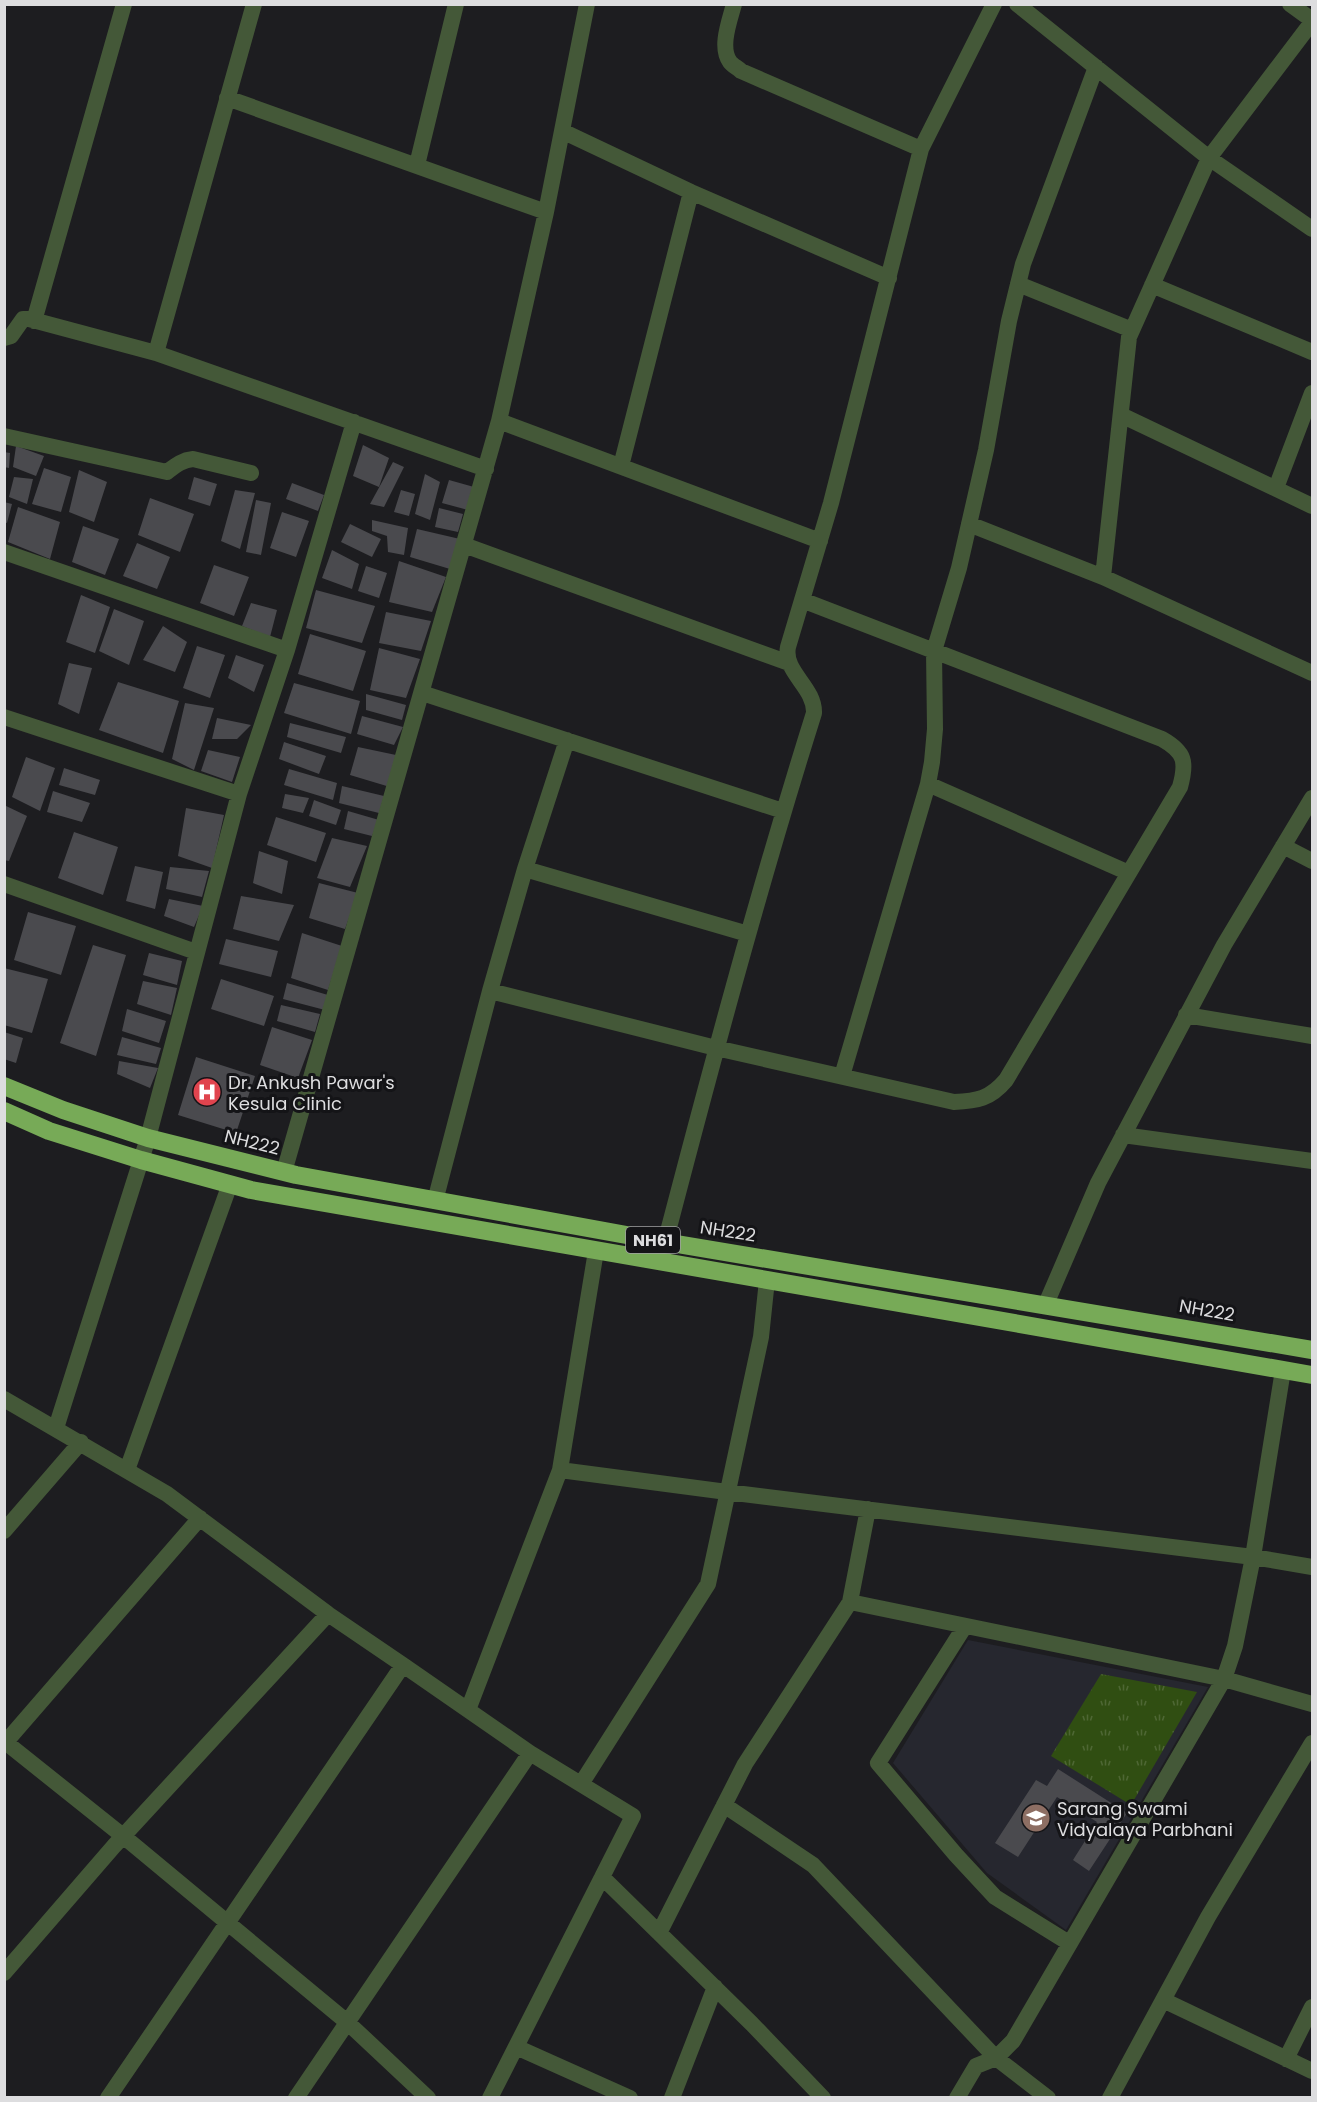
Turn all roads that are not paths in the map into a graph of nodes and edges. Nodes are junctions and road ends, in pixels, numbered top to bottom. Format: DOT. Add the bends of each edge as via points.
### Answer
graph roads {
  1 [pos="124,4"];
  2 [pos="254,4"];
  3 [pos="456,4"];
  4 [pos="587,4"];
  5 [pos="734,4"];
  6 [pos="994,4"];
  7 [pos="1017,4"];
  8 [pos="1290,4"];
  9 [pos="1312,17"];
  10 [pos="1096,67"];
  11 [pos="227,98"];
  12 [pos="562,131"];
  13 [pos="921,149"];
  14 [pos="1209,158"];
  15 [pos="417,165"];
  16 [pos="691,192"];
  17 [pos="546,212"];
  18 [pos="1312,229"];
  19 [pos="888,278"];
  20 [pos="1018,284"];
  21 [pos="1152,285"];
  22 [pos="34,321"];
  23 [pos="1132,330"];
  24 [pos="4,338"];
  25 [pos="1312,352"];
  26 [pos="156,353"];
  27 [pos="1312,393"];
  28 [pos="1121,415"];
  29 [pos="354,422"];
  30 [pos="499,422"];
  31 [pos="4,436"];
  32 [pos="621,466"];
  33 [pos="486,469"];
  34 [pos="251,473"];
  35 [pos="1276,488"];
  36 [pos="1312,506"];
  37 [pos="969,524"];
  38 [pos="820,541"];
  39 [pos="464,545"];
  40 [pos="4,552"];
  41 [pos="1103,577"];
  42 [pos="802,600"];
  43 [pos="287,650"];
  44 [pos="934,651"];
  45 [pos="789,663"];
  46 [pos="1312,673"];
  47 [pos="422,693"];
  48 [pos="4,717"];
  49 [pos="567,740"];
  50 [pos="928,784"];
  51 [pos="239,794"];
  52 [pos="1312,798"];
  53 [pos="783,811"];
  54 [pos="1283,846"];
  55 [pos="1312,861"];
  56 [pos="525,868"];
  57 [pos="1129,873"];
  58 [pos="4,884"];
  59 [pos="748,934"];
  60 [pos="196,952"];
  61 [pos="490,991"];
  62 [pos="1186,1015"];
  63 [pos="1312,1036"];
  64 [pos="716,1048"];
  65 [pos="842,1076"];
  66 [pos="4,1086"];
  67 [pos="5,1115"];
  68 [pos="1123,1135"];
  69 [pos="148,1138"];
  70 [pos="141,1160"];
  71 [pos="1312,1161"];
  72 [pos="284,1172"];
  73 [pos="230,1184"];
  74 [pos="435,1201"];
  75 [pos="665,1242"];
  76 [pos="596,1251"];
  77 [pos="660,1262"];
  78 [pos="767,1280"];
  79 [pos="1047,1304"];
  80 [pos="1312,1350"];
  81 [pos="1283,1370"];
  82 [pos="1312,1375"];
  83 [pos="4,1399"];
  84 [pos="56,1428"];
  85 [pos="81,1442"];
  86 [pos="127,1470"];
  87 [pos="560,1470"];
  88 [pos="728,1492"];
  89 [pos="868,1509"];
  90 [pos="200,1518"];
  91 [pos="4,1531"];
  92 [pos="1253,1557"];
  93 [pos="1312,1567"];
  94 [pos="850,1602"];
  95 [pos="328,1614"];
  96 [pos="965,1626"];
  97 [pos="403,1665"];
  98 [pos="1224,1679"];
  99 [pos="1312,1704"];
  100 [pos="468,1710"];
  101 [pos="5,1742"];
  102 [pos="1312,1743"];
  103 [pos="530,1753"];
  104 [pos="581,1784"];
  105 [pos="724,1805"];
  106 [pos="123,1836"];
  107 [pos="602,1877"];
  108 [pos="227,1922"];
  109 [pos="659,1933"];
  110 [pos="1069,1943"];
  111 [pos="4,1973"];
  112 [pos="715,1987"];
  113 [pos="1163,2000"];
  114 [pos="1312,2007"];
  115 [pos="347,2022"];
  116 [pos="516,2047"];
  117 [pos="996,2058"];
  118 [pos="1286,2059"];
  119 [pos="1312,2072"];
  120 [pos="805,2090"];
  121 [pos="108,2097"];
  122 [pos="296,2097"];
  123 [pos="428,2097"];
  124 [pos="490,2097"];
  125 [pos="630,2097"];
  126 [pos="672,2097"];
  127 [pos="823,2097"];
  128 [pos="957,2097"];
  129 [pos="1048,2097"];
  130 [pos="1110,2097"];
  1 -- 22 [label="street"];
  2 -- 11 [label="street"];
  3 -- 15 [label="street"];
  4 -- 12 [label="street"];
  5 -- 13 [label="street" via="726,47 729,61 741,71"];
  6 -- 13 [label="street"];
  7 -- 10 [label="street"];
  8 -- 9 [label="street"];
  9 -- 14 [label="street"];
  10 -- 14 [label="street"];
  10 -- 20 [label="street"];
  11 -- 15 [label="street"];
  11 -- 26 [label="street"];
  12 -- 16 [label="street"];
  12 -- 17 [label="street"];
  13 -- 19 [label="street"];
  14 -- 18 [label="street"];
  14 -- 21 [label="street"];
  15 -- 17 [label="street"];
  16 -- 19 [label="street"];
  16 -- 32 [label="street"];
  17 -- 30 [label="street"];
  19 -- 38 [label="street"];
  20 -- 23 [label="street"];
  20 -- 37 [label="street"];
  21 -- 23 [label="street"];
  21 -- 25 [label="street"];
  22 -- 24 [label="street" via="24,320 11,336"];
  22 -- 26 [label="street"];
  23 -- 28 [label="street"];
  26 -- 29 [label="street"];
  27 -- 35 [label="street"];
  28 -- 35 [label="street"];
  28 -- 41 [label="street"];
  29 -- 33 [label="street"];
  29 -- 43 [label="street"];
  30 -- 32 [label="street"];
  30 -- 33 [label="street"];
  31 -- 34 [label="street" via="167,472 193,459"];
  32 -- 38 [label="street"];
  33 -- 39 [label="street"];
  35 -- 36 [label="street"];
  37 -- 41 [label="street"];
  37 -- 44 [label="street"];
  38 -- 42 [label="street"];
  39 -- 45 [label="street"];
  39 -- 47 [label="street"];
  40 -- 43 [label="street"];
  41 -- 46 [label="street"];
  42 -- 44 [label="street"];
  42 -- 45 [label="street" via="786,655"];
  43 -- 51 [label="street"];
  44 -- 50 [label="street" via="935,729"];
  44 -- 57 [label="street" via="1175,746 1183,757 1180,787"];
  45 -- 53 [label="street" via="815,704"];
  47 -- 49 [label="street"];
  47 -- 72 [label="street"];
  48 -- 51 [label="street"];
  49 -- 53 [label="street"];
  49 -- 56 [label="street"];
  50 -- 57 [label="street"];
  50 -- 65 [label="street"];
  51 -- 60 [label="street"];
  52 -- 54 [label="street"];
  53 -- 59 [label="street"];
  54 -- 55 [label="street"];
  54 -- 62 [label="street"];
  56 -- 59 [label="street"];
  56 -- 61 [label="street"];
  57 -- 65 [label="street" via="997,1091 984,1098 954,1102"];
  58 -- 60 [label="street"];
  59 -- 64 [label="street"];
  60 -- 69 [label="street"];
  61 -- 64 [label="street"];
  61 -- 74 [label="street"];
  62 -- 63 [label="street"];
  62 -- 68 [label="street"];
  64 -- 65 [label="street"];
  64 -- 75 [label="street"];
  66 -- 69 [label="highway, NH222 / NH61"];
  67 -- 70 [label="highway, NH61"];
  68 -- 71 [label="street"];
  68 -- 79 [label="street" via="1098,1182"];
  69 -- 70 [label="street"];
  69 -- 72 [label="highway, NH222 / NH61"];
  70 -- 73 [label="highway, NH61"];
  70 -- 84 [label="street"];
  72 -- 74 [label="highway, NH222 / NH61"];
  73 -- 76 [label="highway, NH61" via="251,1191"];
  73 -- 86 [label="street"];
  74 -- 75 [label="highway, NH222 / NH61"];
  75 -- 77 [label="street"];
  75 -- 79 [label="highway, NH222 / NH61"];
  76 -- 77 [label="highway, NH61"];
  76 -- 87 [label="street"];
  77 -- 78 [label="highway, NH61"];
  78 -- 81 [label="highway, NH61"];
  78 -- 88 [label="street" via="761,1337"];
  79 -- 80 [label="highway, NH222 / NH61"];
  81 -- 82 [label="highway, NH61"];
  81 -- 92 [label="street"];
  83 -- 84 [label="street"];
  84 -- 85 [label="street"];
  85 -- 86 [label="street"];
  85 -- 91 [label="street"];
  86 -- 90 [label="street"];
  87 -- 88 [label="street"];
  87 -- 100 [label="street"];
  88 -- 89 [label="street"];
  88 -- 104 [label="street" via="708,1584"];
  89 -- 92 [label="street"];
  89 -- 94 [label="street"];
  90 -- 95 [label="street"];
  90 -- 101 [label="street"];
  92 -- 93 [label="street"];
  92 -- 98 [label="street" via="1235,1646"];
  94 -- 96 [label="street"];
  94 -- 105 [label="street" via="745,1764"];
  95 -- 97 [label="street"];
  95 -- 106 [label="street"];
  96 -- 98 [label="street"];
  96 -- 110 [label="street" via="878,1763 996,1897"];
  97 -- 100 [label="street"];
  97 -- 108 [label="street"];
  98 -- 99 [label="street"];
  98 -- 110 [label="street"];
  100 -- 103 [label="street"];
  101 -- 106 [label="street"];
  102 -- 113 [label="street"];
  103 -- 104 [label="street"];
  103 -- 115 [label="street"];
  104 -- 107 [label="street" via="633,1816"];
  105 -- 109 [label="street"];
  105 -- 117 [label="street" via="813,1865"];
  106 -- 108 [label="street"];
  106 -- 111 [label="street"];
  107 -- 109 [label="street"];
  107 -- 116 [label="street"];
  108 -- 115 [label="street"];
  108 -- 121 [label="street"];
  109 -- 112 [label="street"];
  110 -- 117 [label="street" via="1012,2041"];
  112 -- 120 [label="street"];
  112 -- 126 [label="street"];
  113 -- 118 [label="street"];
  113 -- 130 [label="street"];
  114 -- 118 [label="street"];
  115 -- 122 [label="street"];
  115 -- 123 [label="street"];
  116 -- 124 [label="street"];
  116 -- 125 [label="street"];
  117 -- 128 [label="street" via="976,2066"];
  117 -- 129 [label="street"];
  118 -- 119 [label="street"];
  120 -- 127 [label="street"];
}
